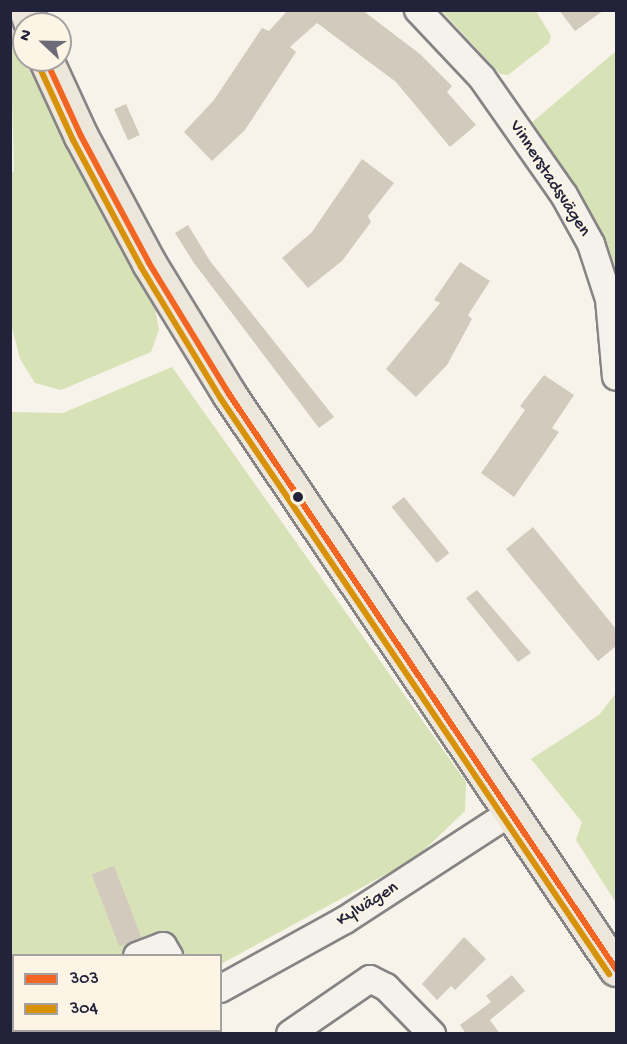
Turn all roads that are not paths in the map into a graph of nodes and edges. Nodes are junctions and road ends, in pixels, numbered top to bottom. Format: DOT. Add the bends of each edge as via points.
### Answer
graph roads {
  1 [pos="418,10"];
  2 [pos="52,72"];
  3 [pos="616,377"];
  4 [pos="510,813"];
  5 [pos="142,954"];
  6 [pos="168,954"];
  7 [pos="616,969"];
  8 [pos="222,988"];
  9 [pos="290,1034"];
  10 [pos="432,1034"];
  1 -- 3 [label="street, Vinnerstadsvägen" via="482,78 564,195 591,244 609,298"];
  2 -- 4 [label="main road" via="149,264 229,394"];
  4 -- 7 [label="main road"];
  4 -- 8 [label="street, Kylvägen" via="345,920"];
  5 -- 6 [label="street" via="163,946"];
  9 -- 10 [label="street" via="365,981 375,980"];
}
